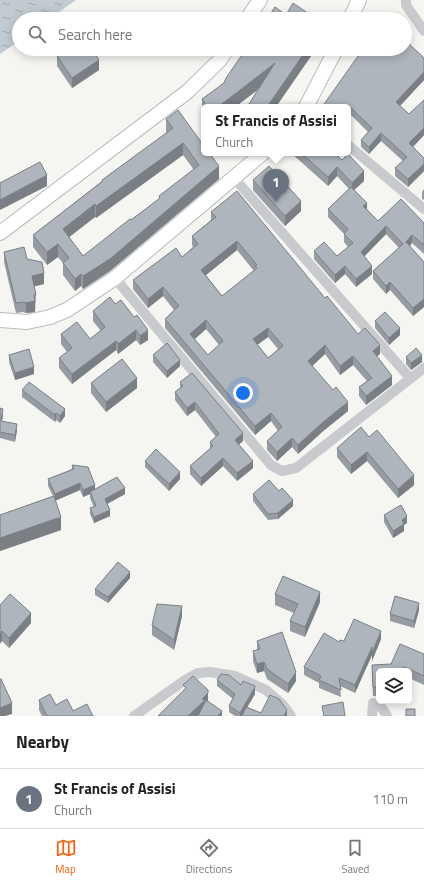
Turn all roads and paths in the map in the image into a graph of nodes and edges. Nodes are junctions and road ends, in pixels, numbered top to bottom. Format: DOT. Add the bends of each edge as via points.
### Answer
graph roads {
  1 [pos="260,0"];
  2 [pos="359,0"];
  3 [pos="406,0"];
  4 [pos="252,12"];
  5 [pos="353,12"];
  6 [pos="411,12"];
  7 [pos="412,14"];
  8 [pos="424,32"];
  9 [pos="222,56"];
  10 [pos="332,56"];
  11 [pos="308,104"];
  12 [pos="351,148"];
  13 [pos="259,156"];
  14 [pos="234,178"];
  15 [pos="424,210"];
  16 [pos="0,233"];
  17 [pos="115,278"];
  18 [pos="1,319"];
  19 [pos="424,368"];
  20 [pos="410,378"];
  21 [pos="134,716"];
  22 [pos="291,716"];
  23 [pos="372,716"];
  24 [pos="387,716"];
  1 -- 4 [label="main road"];
  2 -- 5 [label="main road"];
  3 -- 6 [label="street"];
  7 -- 8 [label="street"];
  9 -- 16 [label="main road" via="187,92"];
  10 -- 11 [label="main road"];
  12 -- 15 [label="street"];
  13 -- 14 [label="main road"];
  14 -- 17 [label="main road"];
  14 -- 20 [label="street"];
  17 -- 18 [label="main road" via="67,310 50,317 28,322"];
  17 -- 20 [label="street" via="271,465 282,471 296,468"];
  19 -- 20 [label="street"];
  21 -- 22 [label="street" via="185,680 198,673 210,672 235,676 266,690"];
  23 -- 24 [label="street" via="374,703 382,708"];
}
